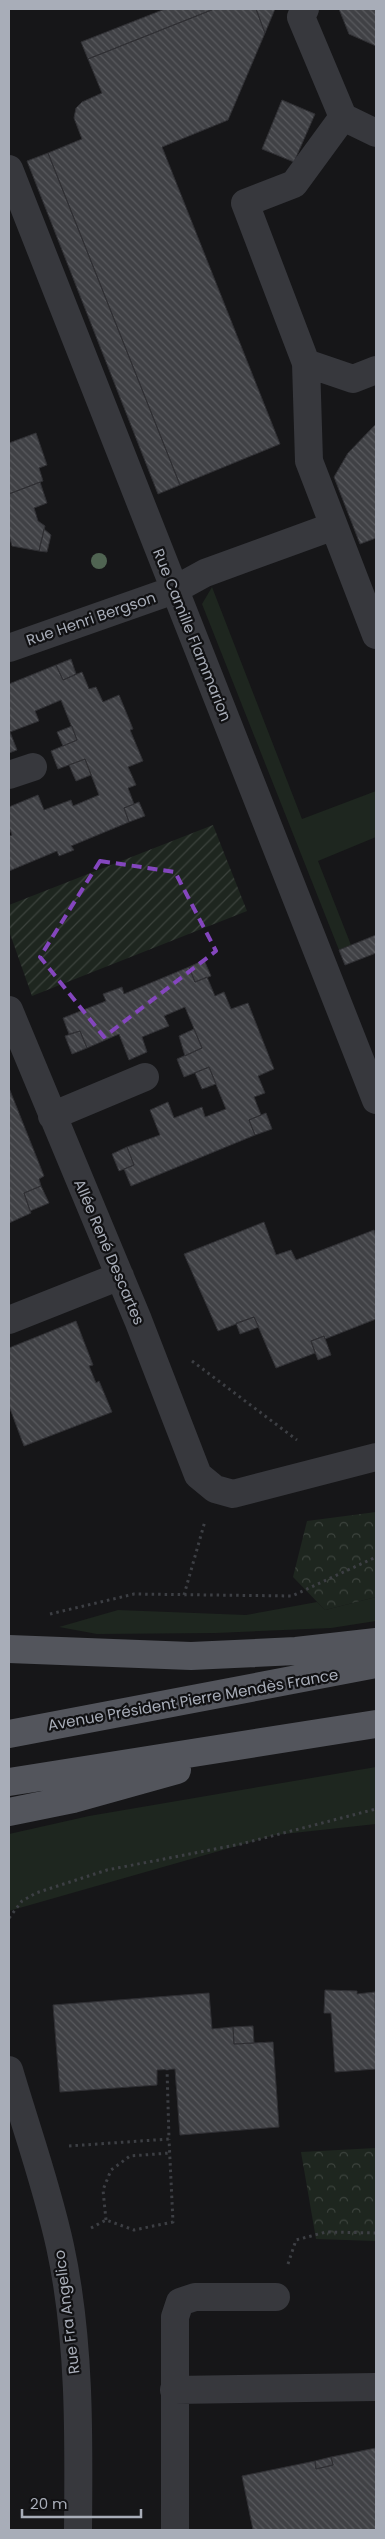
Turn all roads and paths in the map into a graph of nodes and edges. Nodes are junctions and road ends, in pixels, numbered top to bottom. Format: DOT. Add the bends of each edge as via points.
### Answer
graph roads {
  1 [pos="305,9"];
  2 [pos="343,117"];
  3 [pos="376,133"];
  4 [pos="9,170"];
  5 [pos="306,363"];
  6 [pos="376,370"];
  7 [pos="334,526"];
  8 [pos="174,590"];
  9 [pos="376,634"];
  10 [pos="9,648"];
  11 [pos="9,1011"];
  12 [pos="145,1077"];
  13 [pos="376,1100"];
  14 [pos="52,1116"];
  15 [pos="120,1276"];
  16 [pos="9,1320"];
  17 [pos="185,1356"];
  18 [pos="376,1457"];
  19 [pos="335,1469"];
  20 [pos="215,1489"];
  21 [pos="376,1557"];
  22 [pos="184,1595"];
  23 [pos="44,1616"];
  24 [pos="376,1642"];
  25 [pos="9,1649"];
  26 [pos="376,1664"];
  27 [pos="376,1724"];
  28 [pos="9,1734"];
  29 [pos="308,1734"];
  30 [pos="9,1782"];
  31 [pos="376,1809"];
  32 [pos="9,1812"];
  33 [pos="9,1918"];
  34 [pos="167,2069"];
  35 [pos="9,2070"];
  36 [pos="168,2139"];
  37 [pos="33,2149"];
  38 [pos="170,2152"];
  39 [pos="106,2220"];
  40 [pos="376,2233"];
  41 [pos="60,2245"];
  42 [pos="276,2297"];
  43 [pos="376,2387"];
  44 [pos="174,2390"];
  45 [pos="78,2530"];
  46 [pos="175,2530"];
  1 -- 2 [label="street" via="301,17"];
  2 -- 3 [label="street"];
  2 -- 5 [label="street" via="294,184 245,203"];
  4 -- 8 [label="street, Rue Camille Flammarion"];
  5 -- 6 [label="street" via="353,380"];
  5 -- 7 [label="street" via="309,461"];
  7 -- 8 [label="street, Rue Henri Bergson" via="205,573"];
  7 -- 9 [label="street"];
  8 -- 10 [label="street, Rue Henri Bergson"];
  8 -- 13 [label="street, Rue Camille Flammarion"];
  11 -- 14 [label="street, Allée René Descartes"];
  12 -- 14 [label="street"];
  14 -- 15 [label="street, Allée René Descartes"];
  15 -- 16 [label="street"];
  15 -- 20 [label="street, Allée René Descartes" via="198,1475"];
  17 -- 19 [label="path"];
  18 -- 19 [label="street"];
  19 -- 20 [label="street" via="233,1494"];
  20 -- 22 [label="path"];
  21 -- 22 [label="path" via="292,1596"];
  22 -- 23 [label="path" via="134,1594"];
  24 -- 25 [label="main road" via="191,1656"];
  26 -- 28 [label="main road, Avenue Président Pierre Mendès France"];
  27 -- 29 [label="main road"];
  29 -- 30 [label="main road"];
  29 -- 32 [label="main road" via="73,1799"];
  31 -- 33 [label="path" via="241,1844 107,1870 36,1893 22,1900"];
  34 -- 36 [label="path"];
  35 -- 37 [label="street, Rue Fra Angelico"];
  36 -- 37 [label="path"];
  36 -- 38 [label="path"];
  37 -- 41 [label="street, Rue Fra Angelico"];
  38 -- 39 [label="path" via="130,2156 112,2170 103,2190"];
  38 -- 39 [label="path" via="173,2222 134,2230"];
  39 -- 41 [label="path"];
  40 -- 42 [label="path" via="326,2232 296,2240"];
  41 -- 45 [label="street, Rue Fra Angelico" via="76,2377"];
  42 -- 44 [label="street" via="195,2297 180,2302 175,2317"];
  43 -- 44 [label="street"];
  44 -- 46 [label="street"];
}
